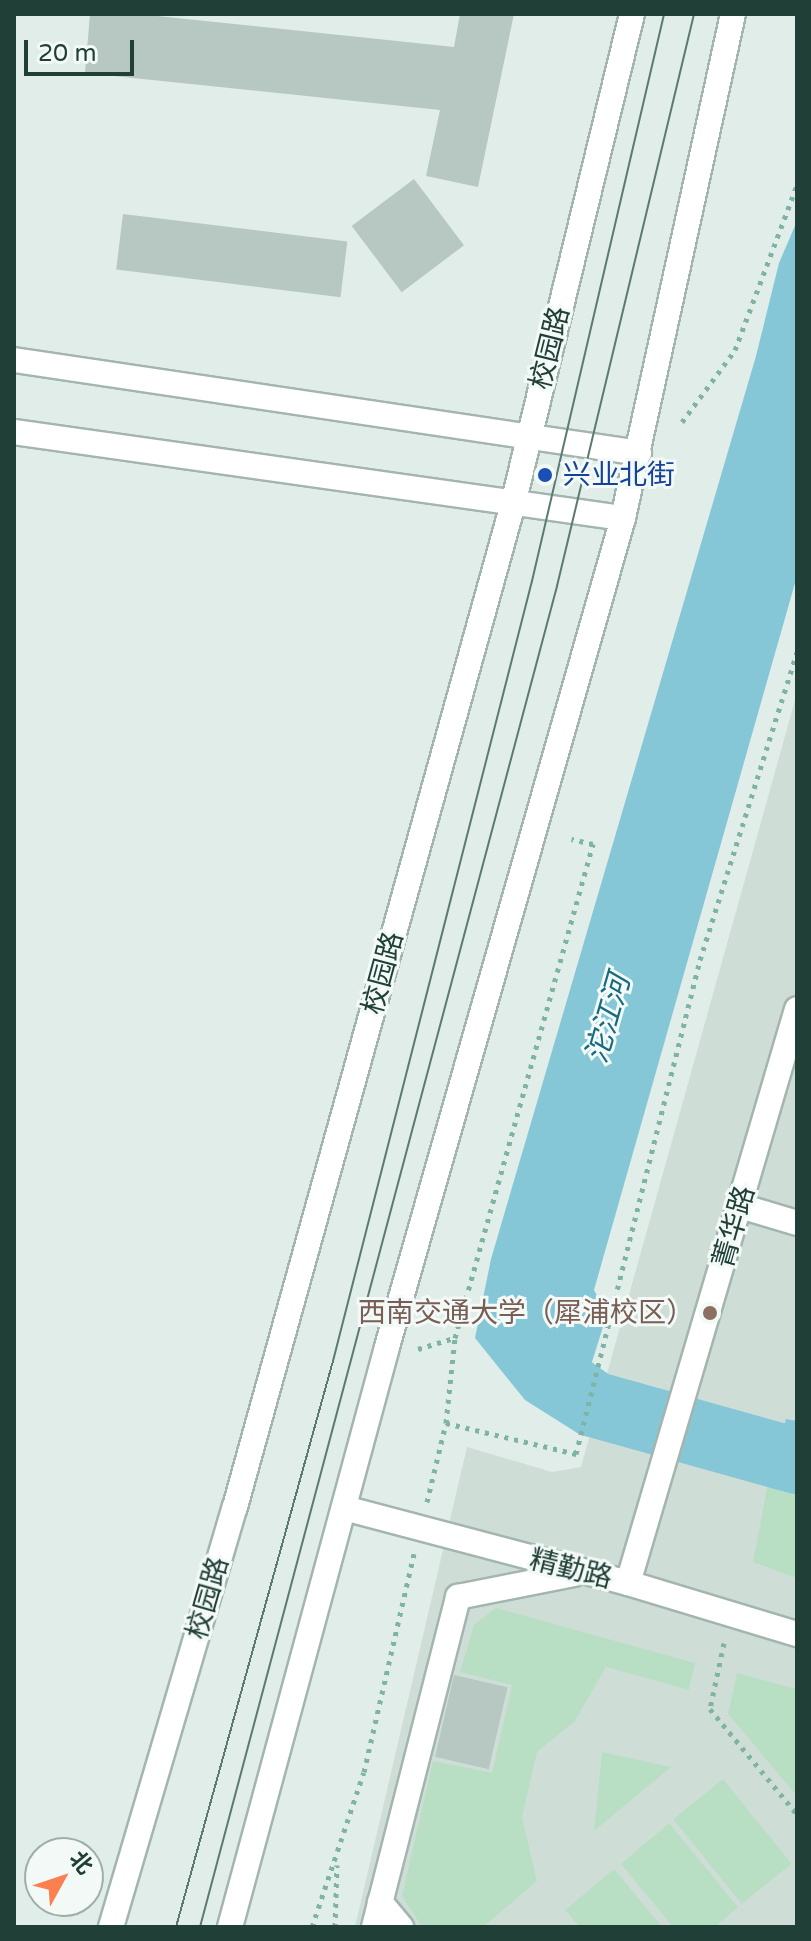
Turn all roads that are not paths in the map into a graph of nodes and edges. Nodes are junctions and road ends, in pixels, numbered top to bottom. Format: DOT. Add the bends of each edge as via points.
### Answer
graph roads {
  1 [pos="632,14"];
  2 [pos="733,14"];
  3 [pos="14,360"];
  4 [pos="14,432"];
  5 [pos="530,433"];
  6 [pos="639,453"];
  7 [pos="513,504"];
  8 [pos="623,518"];
  9 [pos="797,1009"];
  10 [pos="740,1206"];
  11 [pos="797,1223"];
  12 [pos="344,1508"];
  13 [pos="580,1573"];
  14 [pos="628,1583"];
  15 [pos="797,1634"];
  16 [pos="380,1902"];
  17 [pos="111,1927"];
  18 [pos="230,1927"];
  19 [pos="374,1927"];
  20 [pos="401,1927"];
  1 -- 5 [label="street, 校园路"];
  2 -- 6 [label="street"];
  3 -- 5 [label="street"];
  4 -- 7 [label="street"];
  5 -- 6 [label="street"];
  5 -- 7 [label="street, 校园路"];
  6 -- 8 [label="street"];
  7 -- 8 [label="street"];
  7 -- 17 [label="street, 校园路" via="235,1507"];
  8 -- 12 [label="street"];
  9 -- 10 [label="street, 菁华路"];
  10 -- 11 [label="street"];
  10 -- 14 [label="street, 菁华路"];
  12 -- 13 [label="street, 精勤路"];
  12 -- 18 [label="street"];
  13 -- 14 [label="street, 精勤路"];
  13 -- 16 [label="street" via="458,1597"];
  14 -- 15 [label="street, 精勤路"];
  16 -- 19 [label="street"];
  16 -- 20 [label="street"];
}
